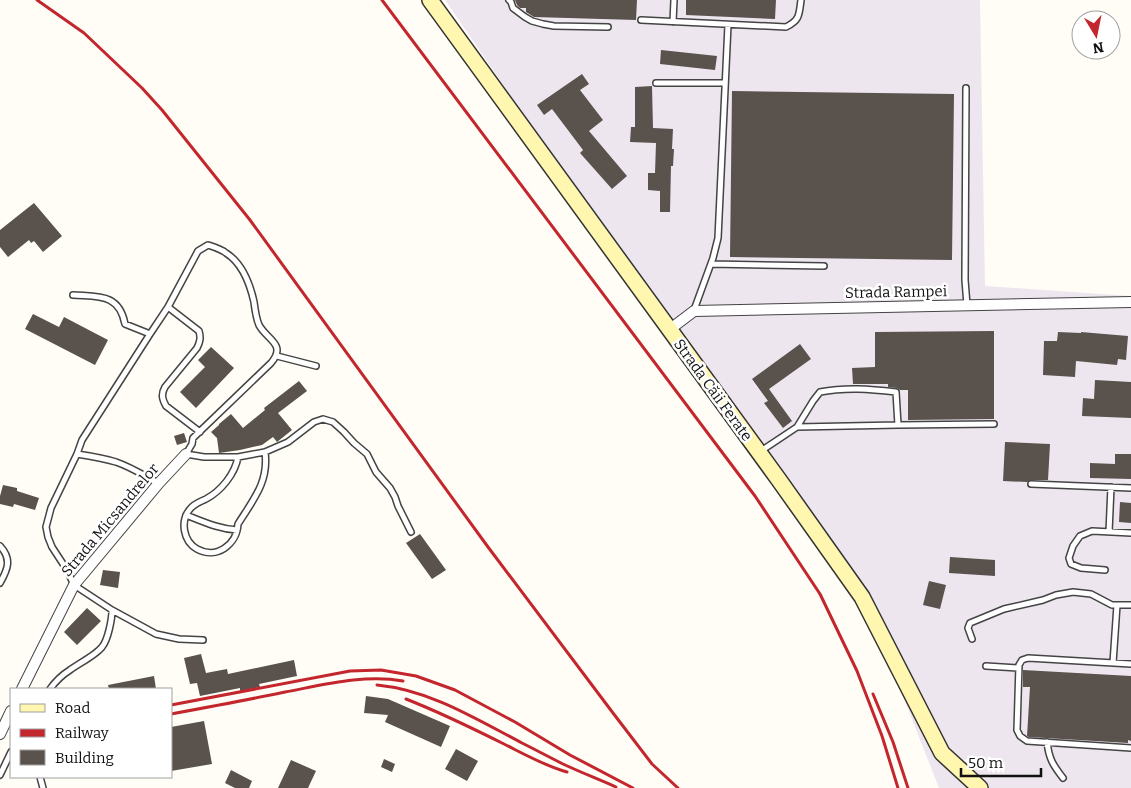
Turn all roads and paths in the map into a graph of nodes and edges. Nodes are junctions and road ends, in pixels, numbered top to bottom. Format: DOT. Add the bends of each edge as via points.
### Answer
graph roads {
  1 [pos="430,0"];
  2 [pos="674,0"];
  3 [pos="801,0"];
  4 [pos="510,1"];
  5 [pos="641,20"];
  6 [pos="672,22"];
  7 [pos="728,25"];
  8 [pos="608,27"];
  9 [pos="656,83"];
  10 [pos="725,84"];
  11 [pos="966,88"];
  12 [pos="711,264"];
  13 [pos="824,266"];
  14 [pos="73,295"];
  15 [pos="1131,302"];
  16 [pos="168,306"];
  17 [pos="967,306"];
  18 [pos="694,311"];
  19 [pos="669,330"];
  20 [pos="150,334"];
  21 [pos="276,356"];
  22 [pos="316,366"];
  23 [pos="994,424"];
  24 [pos="898,425"];
  25 [pos="797,427"];
  26 [pos="200,432"];
  27 [pos="265,452"];
  28 [pos="759,452"];
  29 [pos="77,454"];
  30 [pos="186,454"];
  31 [pos="238,458"];
  32 [pos="159,483"];
  33 [pos="1031,484"];
  34 [pos="1111,487"];
  35 [pos="1131,488"];
  36 [pos="186,515"];
  37 [pos="238,530"];
  38 [pos="412,532"];
  39 [pos="1109,532"];
  40 [pos="1131,533"];
  41 [pos="0,546"];
  42 [pos="1105,570"];
  43 [pos="0,583"];
  44 [pos="74,585"];
  45 [pos="1117,605"];
  46 [pos="1131,606"];
  47 [pos="112,610"];
  48 [pos="972,639"];
  49 [pos="203,640"];
  50 [pos="1113,662"];
  51 [pos="1131,664"];
  52 [pos="986,666"];
  53 [pos="1019,668"];
  54 [pos="22,688"];
  55 [pos="51,688"];
  56 [pos="10,713"];
  57 [pos="0,734"];
  58 [pos="1047,742"];
  59 [pos="1131,748"];
  60 [pos="10,754"];
  61 [pos="0,775"];
  62 [pos="1063,778"];
  63 [pos="980,788"];
  1 -- 19 [label="street, Strada Căii Ferate"];
  2 -- 6 [label="lane"];
  3 -- 7 [label="lane" via="799,17 786,27"];
  4 -- 8 [label="lane" via="513,8 525,17 543,24"];
  5 -- 6 [label="lane"];
  6 -- 7 [label="lane"];
  7 -- 10 [label="lane"];
  9 -- 10 [label="lane"];
  10 -- 12 [label="lane" via="718,238"];
  11 -- 17 [label="lane"];
  12 -- 13 [label="lane"];
  12 -- 18 [label="lane"];
  14 -- 20 [label="lane" via="108,298 120,309 125,324"];
  15 -- 17 [label="street, Strada Rampei"];
  16 -- 20 [label="lane"];
  16 -- 21 [label="lane" via="198,251 208,245 226,253 244,273 260,327 275,342"];
  16 -- 26 [label="lane" via="199,331 201,338 197,348 166,387 163,401"];
  17 -- 18 [label="street, Strada Rampei"];
  18 -- 19 [label="street"];
  19 -- 28 [label="street, Strada Căii Ferate"];
  20 -- 29 [label="lane" via="82,440"];
  21 -- 22 [label="lane"];
  21 -- 26 [label="lane"];
  23 -- 24 [label="lane"];
  24 -- 25 [label="lane"];
  24 -- 25 [label="lane" via="896,392 866,388 820,392"];
  25 -- 28 [label="lane"];
  26 -- 30 [label="lane" via="193,438"];
  27 -- 31 [label="lane"];
  27 -- 37 [label="lane" via="267,462 261,487 238,524"];
  27 -- 38 [label="lane" via="288,442 314,422 323,419 333,422 368,454"];
  28 -- 63 [label="street, Strada Căii Ferate" via="862,597 942,753"];
  29 -- 32 [label="lane" via="117,462"];
  29 -- 44 [label="lane" via="46,527 52,547"];
  30 -- 31 [label="lane"];
  30 -- 32 [label="street, Strada Micsandrelor"];
  31 -- 36 [label="lane" via="233,474 224,484 194,504"];
  32 -- 44 [label="street, Strada Micsandrelor"];
  33 -- 34 [label="lane"];
  34 -- 35 [label="lane"];
  34 -- 39 [label="lane"];
  36 -- 37 [label="lane" via="217,527"];
  36 -- 37 [label="lane" via="185,534 192,545 203,551 222,550 232,542"];
  39 -- 40 [label="lane"];
  39 -- 42 [label="lane" via="1092,531 1080,536 1069,558 1071,564 1081,568"];
  41 -- 43 [label="lane" via="8,559"];
  44 -- 47 [label="lane"];
  44 -- 54 [label="street, Strada Micsandrelor"];
  45 -- 46 [label="lane"];
  45 -- 48 [label="lane" via="1091,594 1073,592 1056,595 1004,609 970,623 968,628"];
  45 -- 50 [label="lane"];
  47 -- 49 [label="lane" via="156,634"];
  47 -- 55 [label="lane" via="102,648 68,671"];
  50 -- 51 [label="lane"];
  50 -- 53 [label="lane" via="1028,658 1022,660"];
  52 -- 53 [label="lane"];
  53 -- 58 [label="lane" via="1017,730 1027,741"];
  56 -- 57 [label="street"];
  58 -- 59 [label="lane"];
  58 -- 62 [label="lane" via="1048,754"];
  60 -- 61 [label="lane"];
}
